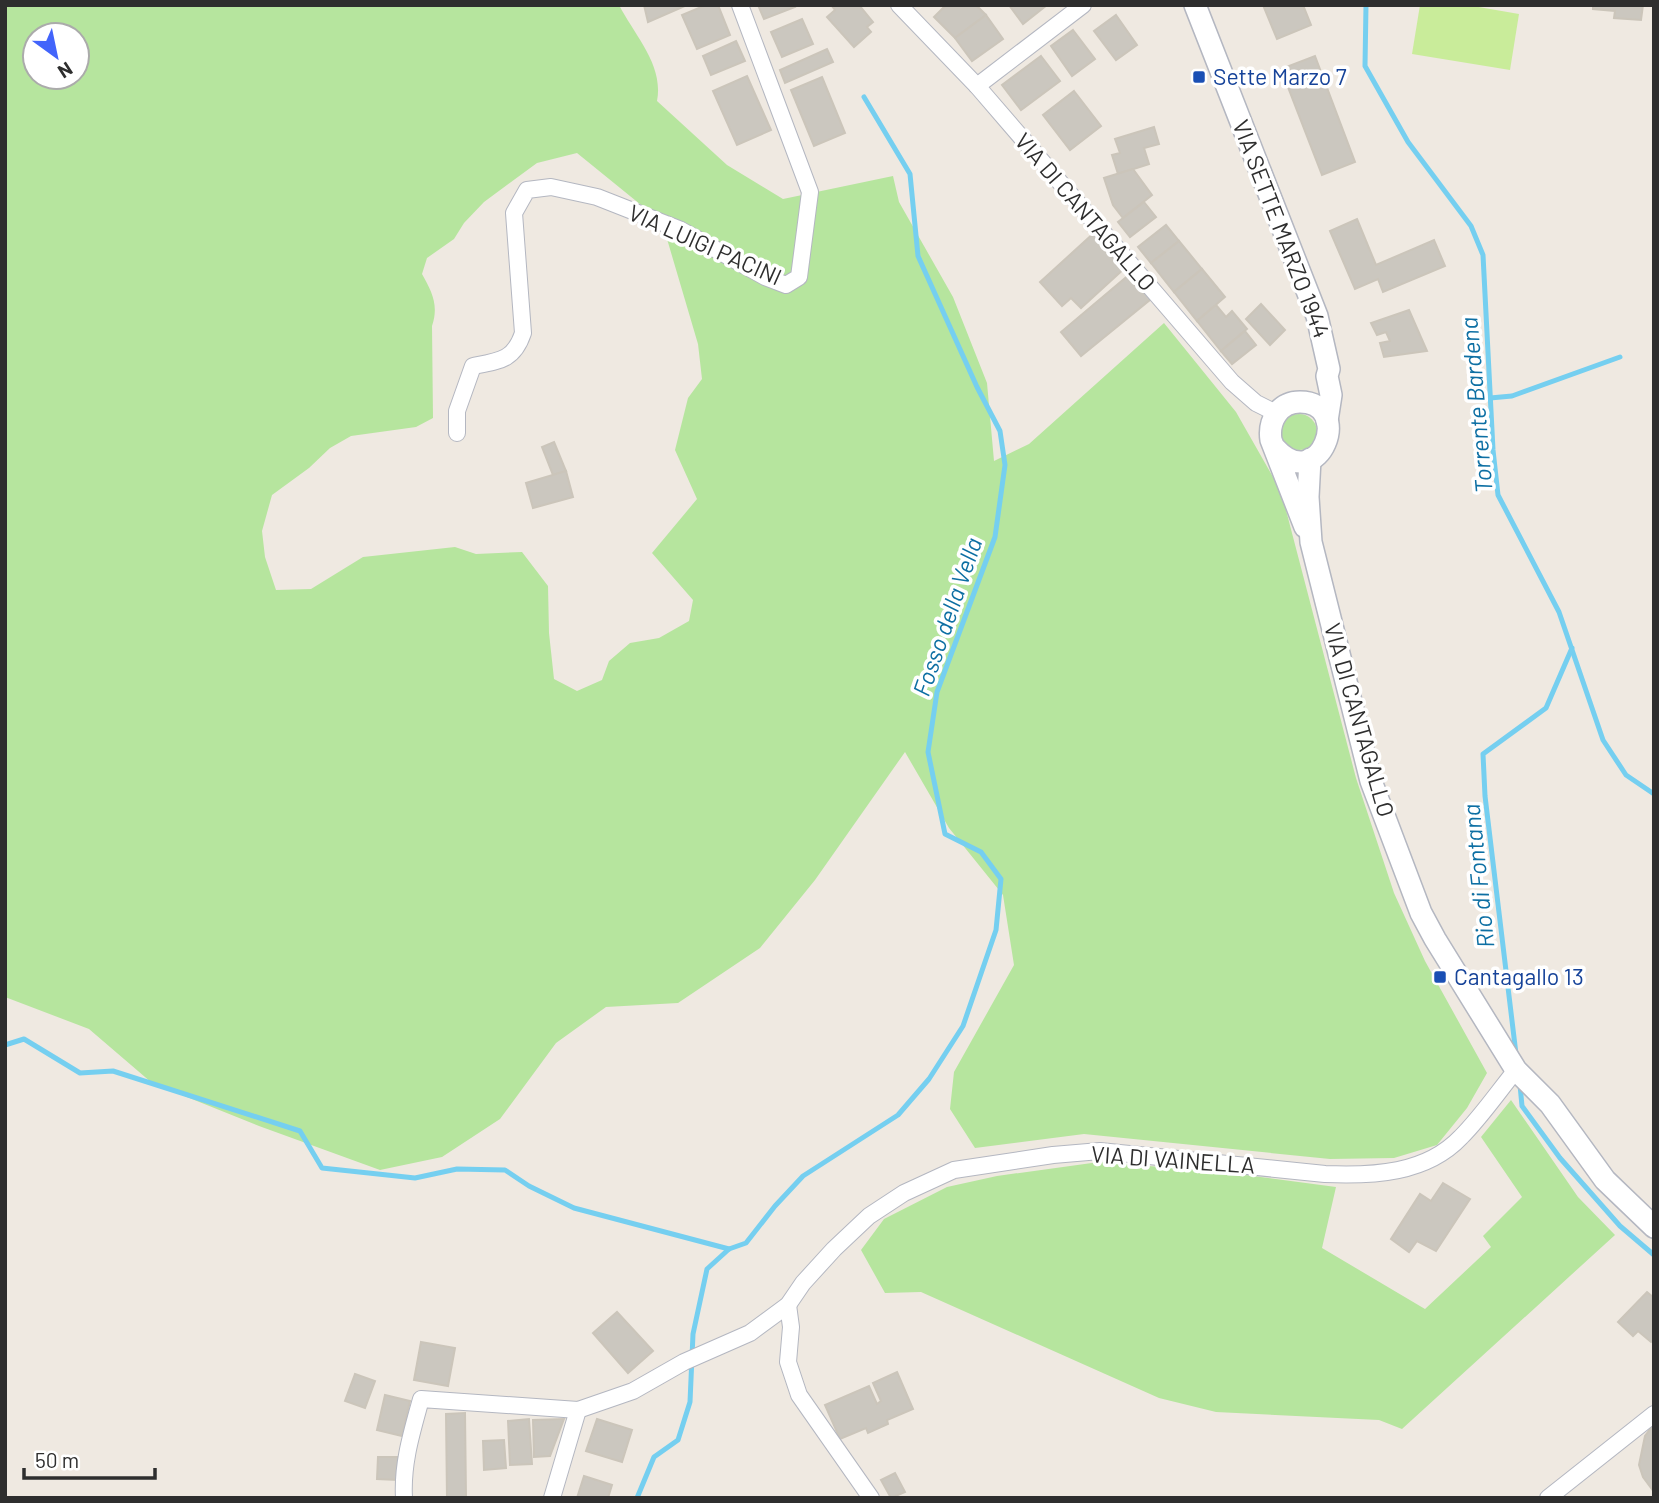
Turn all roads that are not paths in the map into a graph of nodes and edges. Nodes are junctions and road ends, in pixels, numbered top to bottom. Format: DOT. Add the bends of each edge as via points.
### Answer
graph roads {
  1 [pos="740,5"];
  2 [pos="899,5"];
  3 [pos="1083,5"];
  4 [pos="1195,5"];
  5 [pos="977,86"];
  6 [pos="1327,376"];
  7 [pos="1298,402"];
  8 [pos="1276,413"];
  9 [pos="1327,421"];
  10 [pos="457,433"];
  11 [pos="1275,448"];
  12 [pos="1310,459"];
  13 [pos="1310,539"];
  14 [pos="1523,1076"];
  15 [pos="1654,1227"];
  16 [pos="788,1305"];
  17 [pos="578,1410"];
  18 [pos="1654,1414"];
  19 [pos="404,1498"];
  20 [pos="552,1498"];
  21 [pos="871,1498"];
  22 [pos="1548,1498"];
  1 -- 10 [label="street, VIA LUIGI PACINI" via="810,192 799,276 786,285 765,277 681,230 597,197 551,187 527,190 514,213 523,333 519,347 511,356 473,366 457,411"];
  2 -- 5 [label="street, VIA DI CANTAGALLO"];
  3 -- 5 [label="street"];
  4 -- 6 [label="street, VIA SETTE MARZO 1944" via="1317,316"];
  5 -- 8 [label="street, VIA DI CANTAGALLO" via="1232,382 1256,404"];
  6 -- 7 [label="street"];
  6 -- 9 [label="street, VIA SETTE MARZO 1944" via="1331,395"];
  7 -- 8 [label="street"];
  7 -- 9 [label="street" via="1316,407"];
  8 -- 11 [label="street" via="1269,430"];
  9 -- 12 [label="street" via="1328,440"];
  11 -- 12 [label="street" via="1290,460"];
  11 -- 13 [label="street"];
  12 -- 13 [label="street"];
  13 -- 14 [label="street, VIA DI CANTAGALLO" via="1371,781 1422,913 1477,1009"];
  14 -- 15 [label="street" via="1550,1104 1605,1180"];
  14 -- 16 [label="street, VIA DI VAINELLA" via="1461,1138 1433,1160 1405,1169 1361,1176 1325,1174 1100,1152 954,1170 904,1193 869,1216 803,1283"];
  16 -- 17 [label="street, VIA DI VAINELLA" via="750,1333 633,1391"];
  16 -- 21 [label="street" via="788,1362 799,1395"];
  17 -- 19 [label="street, VIA DI VAINELLA" via="421,1399 407,1449"];
  17 -- 20 [label="street"];
  18 -- 22 [label="street"];
}
